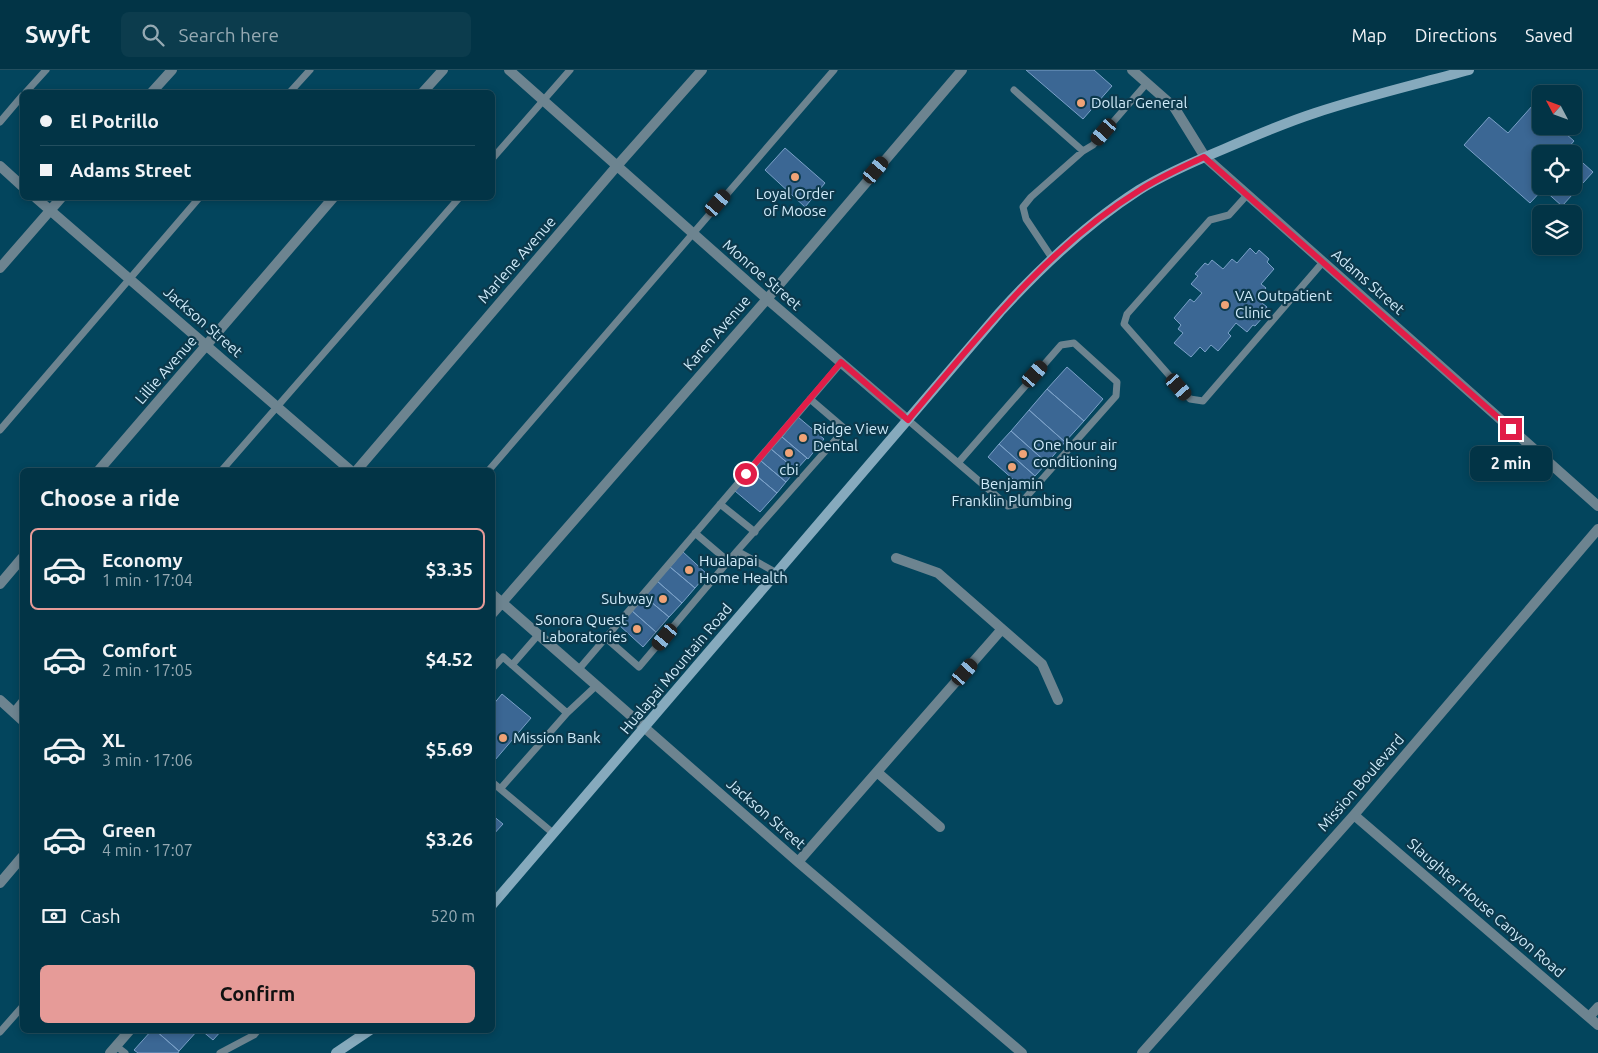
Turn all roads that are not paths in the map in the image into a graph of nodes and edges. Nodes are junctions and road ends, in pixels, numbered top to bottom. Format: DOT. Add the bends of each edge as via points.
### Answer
graph roads {
  1 [pos="46,70"];
  2 [pos="172,70"];
  3 [pos="310,70"];
  4 [pos="443,70"];
  5 [pos="509,70"];
  6 [pos="570,70"];
  7 [pos="702,70"];
  8 [pos="834,70"];
  9 [pos="962,70"];
  10 [pos="1132,70"];
  11 [pos="1468,70"];
  12 [pos="1147,83"];
  13 [pos="28,90"];
  14 [pos="154,90"];
  15 [pos="292,90"];
  16 [pos="426,90"];
  17 [pos="1014,90"];
  18 [pos="20,98"];
  19 [pos="543,101"];
  20 [pos="0,122"];
  21 [pos="1083,150"];
  22 [pos="495,156"];
  23 [pos="1204,157"];
  24 [pos="0,166"];
  25 [pos="616,167"];
  26 [pos="20,184"];
  27 [pos="1247,196"];
  28 [pos="38,200"];
  29 [pos="59,200"];
  30 [pos="197,200"];
  31 [pos="331,200"];
  32 [pos="457,200"];
  33 [pos="50,210"];
  34 [pos="692,233"];
  35 [pos="1052,258"];
  36 [pos="1323,262"];
  37 [pos="0,268"];
  38 [pos="129,278"];
  39 [pos="766,299"];
  40 [pos="207,345"];
  41 [pos="841,362"];
  42 [pos="810,399"];
  43 [pos="277,406"];
  44 [pos="908,420"];
  45 [pos="0,430"];
  46 [pos="958,463"];
  47 [pos="101,468"];
  48 [pos="224,468"];
  49 [pos="348,468"];
  50 [pos="358,468"];
  51 [pos="491,468"];
  52 [pos="720,504"];
  53 [pos="1598,506"];
  54 [pos="1598,530"];
  55 [pos="755,532"];
  56 [pos="695,533"];
  57 [pos="737,552"];
  58 [pos="896,558"];
  59 [pos="20,560"];
  60 [pos="729,562"];
  61 [pos="777,573"];
  62 [pos="0,584"];
  63 [pos="495,596"];
  64 [pos="502,602"];
  65 [pos="495,610"];
  66 [pos="1002,629"];
  67 [pos="539,634"];
  68 [pos="606,638"];
  69 [pos="512,665"];
  70 [pos="495,666"];
  71 [pos="578,669"];
  72 [pos="596,685"];
  73 [pos="0,700"];
  74 [pos="1058,700"];
  75 [pos="20,703"];
  76 [pos="13,712"];
  77 [pos="567,713"];
  78 [pos="20,718"];
  79 [pos="646,728"];
  80 [pos="877,772"];
  81 [pos="495,783"];
  82 [pos="501,788"];
  83 [pos="1354,815"];
  84 [pos="940,827"];
  85 [pos="554,834"];
  86 [pos="20,859"];
  87 [pos="798,862"];
  88 [pos="0,883"];
  89 [pos="495,902"];
  90 [pos="1598,1007"];
  91 [pos="20,1009"];
  92 [pos="1589,1017"];
  93 [pos="1598,1025"];
  94 [pos="0,1032"];
  95 [pos="127,1033"];
  96 [pos="255,1033"];
  97 [pos="365,1033"];
  98 [pos="113,1049"];
  99 [pos="125,1053"];
  100 [pos="220,1053"];
  101 [pos="336,1053"];
  102 [pos="1022,1053"];
  103 [pos="1142,1053"];
  1 -- 13 [label="lane"];
  2 -- 14 [label="street"];
  3 -- 15 [label="lane"];
  4 -- 16 [label="street"];
  5 -- 19 [label="street, Monroe Street"];
  6 -- 19 [label="lane"];
  7 -- 25 [label="street, Marlene Avenue"];
  8 -- 34 [label="lane"];
  9 -- 39 [label="street, Karen Avenue"];
  10 -- 12 [label="street, Adams Street"];
  11 -- 23 [label="main road, Hualapai Mountain Road" via="1315,113"];
  12 -- 21 [label="lane" via="1093,145"];
  12 -- 23 [label="street, Adams Street" via="1174,107"];
  17 -- 21 [label="lane"];
  18 -- 20 [label="lane"];
  19 -- 22 [label="lane"];
  19 -- 25 [label="street, Monroe Street"];
  21 -- 35 [label="lane" via="1023,207 1026,220"];
  23 -- 27 [label="street, Adams Street"];
  23 -- 35 [label="main road, Hualapai Mountain Road" via="1140,190 1097,220"];
  24 -- 26 [label="street"];
  25 -- 34 [label="street, Monroe Street"];
  25 -- 50 [label="street, Marlene Avenue"];
  27 -- 36 [label="street, Adams Street"];
  27 -- 36 [label="lane" via="1229,215 1210,220 1125,319 1124,324 1190,399 1203,401"];
  28 -- 33 [label="street, Jackson Street"];
  29 -- 33 [label="street"];
  30 -- 38 [label="lane"];
  31 -- 40 [label="street, Lillie Avenue"];
  32 -- 43 [label="lane"];
  33 -- 37 [label="street"];
  33 -- 38 [label="street, Jackson Street"];
  34 -- 39 [label="street, Monroe Street"];
  34 -- 51 [label="lane"];
  35 -- 44 [label="main road, Hualapai Mountain Road" via="1000,312"];
  36 -- 53 [label="street, Adams Street"];
  38 -- 40 [label="street, Jackson Street"];
  38 -- 45 [label="lane"];
  39 -- 41 [label="street, Monroe Street"];
  39 -- 64 [label="street, Karen Avenue"];
  40 -- 43 [label="street, Jackson Street"];
  40 -- 47 [label="street, Lillie Avenue"];
  41 -- 42 [label="lane"];
  41 -- 44 [label="street, Monroe Street"];
  42 -- 52 [label="lane"];
  42 -- 55 [label="lane" via="845,429"];
  43 -- 48 [label="lane"];
  43 -- 49 [label="street, Jackson Street"];
  44 -- 46 [label="lane"];
  44 -- 61 [label="main road, Hualapai Mountain Road"];
  46 -- 46 [label="lane" via="1061,344 1074,342 1117,382 1116,396 1020,504 1008,506"];
  52 -- 55 [label="lane"];
  52 -- 56 [label="lane"];
  54 -- 83 [label="street, Mission Boulevard"];
  55 -- 57 [label="lane"];
  56 -- 60 [label="lane"];
  56 -- 68 [label="lane"];
  57 -- 60 [label="lane"];
  57 -- 61 [label="lane"];
  58 -- 66 [label="street" via="938,573"];
  59 -- 62 [label="street"];
  60 -- 68 [label="lane" via="639,667"];
  61 -- 79 [label="main road, Hualapai Mountain Road"];
  63 -- 64 [label="street, Jackson Street"];
  64 -- 65 [label="street, Karen Avenue"];
  64 -- 67 [label="street, Jackson Street"];
  66 -- 74 [label="street" via="1042,664"];
  66 -- 80 [label="street"];
  67 -- 69 [label="lane"];
  67 -- 71 [label="street, Jackson Street"];
  68 -- 71 [label="lane"];
  69 -- 70 [label="lane" via="503,657"];
  69 -- 77 [label="lane"];
  71 -- 72 [label="street, Jackson Street"];
  72 -- 77 [label="lane"];
  72 -- 79 [label="street, Jackson Street"];
  73 -- 76 [label="street"];
  75 -- 76 [label="lane"];
  76 -- 78 [label="street"];
  77 -- 82 [label="lane"];
  79 -- 85 [label="main road, Hualapai Mountain Road"];
  79 -- 87 [label="street, Jackson Street"];
  80 -- 84 [label="street"];
  80 -- 87 [label="street"];
  81 -- 82 [label="lane"];
  82 -- 85 [label="lane"];
  83 -- 92 [label="street, Slaughter House Canyon Road"];
  83 -- 103 [label="street, Mission Boulevard"];
  85 -- 89 [label="main road, Hualapai Mountain Road"];
  86 -- 88 [label="street"];
  87 -- 102 [label="street, Jackson Street"];
  90 -- 92 [label="street"];
  91 -- 94 [label="lane"];
  92 -- 93 [label="street, Slaughter House Canyon Road"];
  95 -- 98 [label="street"];
  96 -- 100 [label="lane"];
  97 -- 101 [label="main road"];
  98 -- 99 [label="lane"];
}
